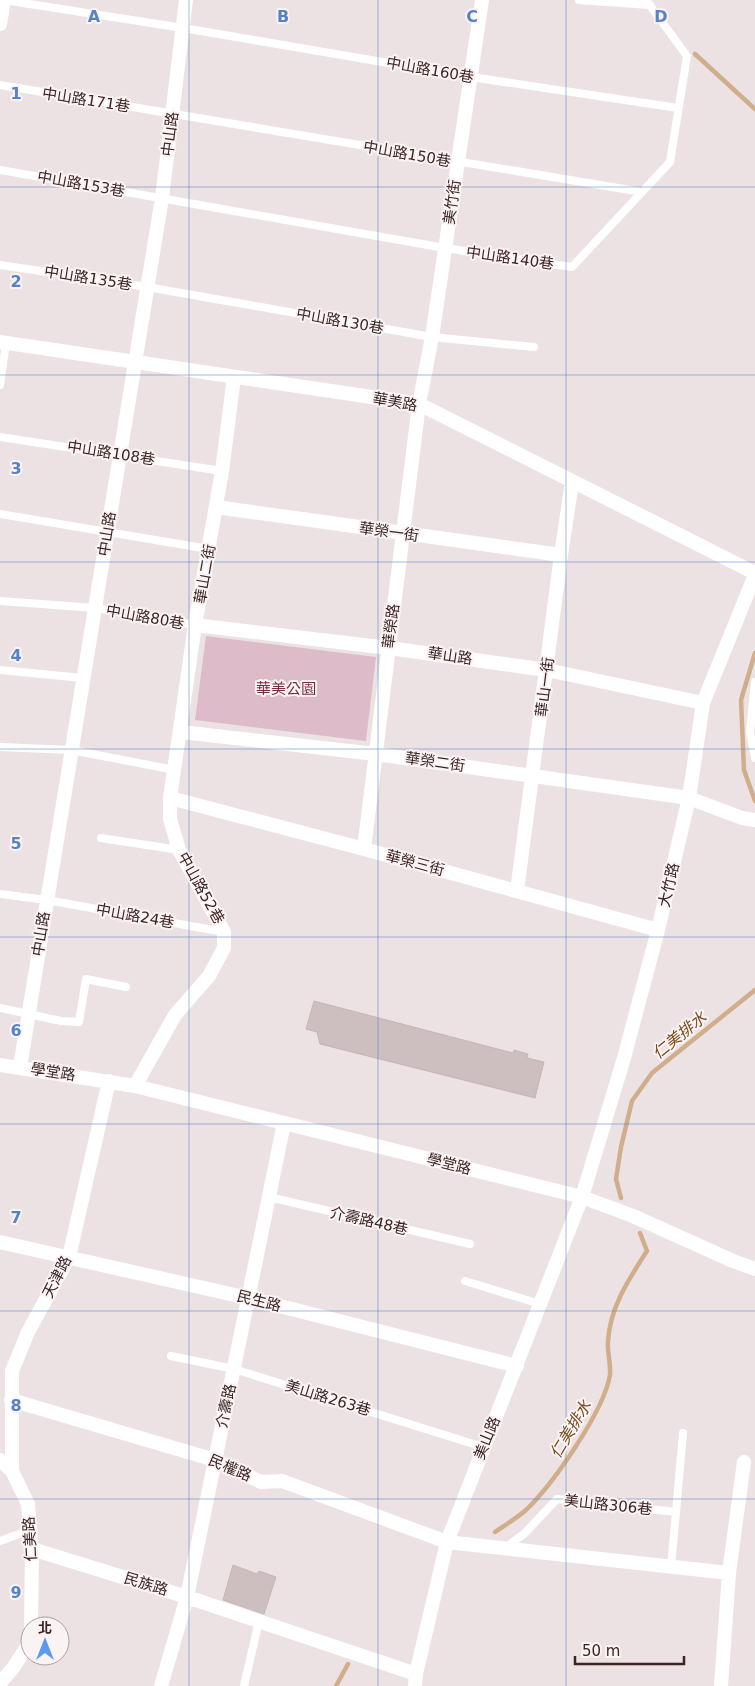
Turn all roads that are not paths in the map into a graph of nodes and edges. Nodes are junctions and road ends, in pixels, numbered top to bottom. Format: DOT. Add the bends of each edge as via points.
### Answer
graph roads {
  1 [pos="4,0"];
  2 [pos="186,0"];
  3 [pos="482,0"];
  4 [pos="579,0"];
  5 [pos="648,3"];
  6 [pos="0,24"];
  7 [pos="183,28"];
  8 [pos="471,77"];
  9 [pos="0,85"];
  10 [pos="678,108"];
  11 [pos="172,114"];
  12 [pos="458,162"];
  13 [pos="0,170"];
  14 [pos="642,192"];
  15 [pos="162,198"];
  16 [pos="445,248"];
  17 [pos="0,265"];
  18 [pos="147,287"];
  19 [pos="432,337"];
  20 [pos="3,342"];
  21 [pos="534,347"];
  22 [pos="135,362"];
  23 [pos="234,377"];
  24 [pos="0,385"];
  25 [pos="419,404"];
  26 [pos="0,437"];
  27 [pos="120,454"];
  28 [pos="222,471"];
  29 [pos="572,482"];
  30 [pos="216,508"];
  31 [pos="0,514"];
  32 [pos="107,531"];
  33 [pos="403,534"];
  34 [pos="209,549"];
  35 [pos="561,555"];
  36 [pos="755,574"];
  37 [pos="0,601"];
  38 [pos="95,608"];
  39 [pos="195,625"];
  40 [pos="389,648"];
  41 [pos="0,670"];
  42 [pos="547,670"];
  43 [pos="83,678"];
  44 [pos="755,682"];
  45 [pos="703,703"];
  46 [pos="181,732"];
  47 [pos="0,747"];
  48 [pos="71,750"];
  49 [pos="376,754"];
  50 [pos="755,758"];
  51 [pos="175,770"];
  52 [pos="533,775"];
  53 [pos="170,798"];
  54 [pos="689,798"];
  55 [pos="748,819"];
  56 [pos="101,838"];
  57 [pos="364,849"];
  58 [pos="179,850"];
  59 [pos="517,891"];
  60 [pos="0,894"];
  61 [pos="46,900"];
  62 [pos="658,930"];
  63 [pos="224,932"];
  64 [pos="126,987"];
  65 [pos="0,1008"];
  66 [pos="29,1013"];
  67 [pos="0,1065"];
  68 [pos="20,1068"];
  69 [pos="109,1081"];
  70 [pos="135,1086"];
  71 [pos="284,1123"];
  72 [pos="269,1197"];
  73 [pos="582,1197"];
  74 [pos="0,1242"];
  75 [pos="470,1244"];
  76 [pos="69,1257"];
  77 [pos="755,1269"];
  78 [pos="465,1281"];
  79 [pos="248,1298"];
  80 [pos="540,1304"];
  81 [pos="172,1356"];
  82 [pos="517,1366"];
  83 [pos="234,1369"];
  84 [pos="12,1400"];
  85 [pos="683,1433"];
  86 [pos="483,1447"];
  87 [pos="0,1460"];
  88 [pos="215,1460"];
  89 [pos="744,1462"];
  90 [pos="12,1471"];
  91 [pos="676,1512"];
  92 [pos="30,1530"];
  93 [pos="0,1541"];
  94 [pos="446,1542"];
  95 [pos="504,1548"];
  96 [pos="32,1549"];
  97 [pos="671,1567"];
  98 [pos="728,1573"];
  99 [pos="187,1597"];
  100 [pos="31,1616"];
  101 [pos="259,1621"];
  102 [pos="20,1658"];
  103 [pos="415,1680"];
  104 [pos="0,1683"];
  105 [pos="161,1686"];
  106 [pos="244,1686"];
  107 [pos="721,1686"];
  1 -- 6 [label="street"];
  1 -- 7 [label="lane, 中山路160巷"];
  2 -- 7 [label="street, 中山路"];
  3 -- 8 [label="street, 美竹街"];
  4 -- 5 [label="lane"];
  5 -- 10 [label="lane, 中山路140巷" via="687,56"];
  7 -- 8 [label="lane, 中山路160巷"];
  7 -- 11 [label="street, 中山路"];
  8 -- 10 [label="lane, 中山路160巷"];
  8 -- 12 [label="street, 美竹街"];
  9 -- 11 [label="lane, 中山路171巷"];
  10 -- 14 [label="lane, 中山路140巷" via="670,162"];
  11 -- 12 [label="lane, 中山路150巷"];
  11 -- 15 [label="street, 中山路"];
  12 -- 14 [label="lane, 中山路150巷"];
  12 -- 16 [label="street, 美竹街"];
  13 -- 15 [label="lane, 中山路153巷"];
  14 -- 16 [label="lane, 中山路140巷" via="572,267"];
  15 -- 16 [label="lane, 中山路140巷"];
  15 -- 18 [label="street, 中山路"];
  16 -- 19 [label="street, 美竹街"];
  17 -- 18 [label="lane, 中山路135巷"];
  18 -- 19 [label="lane, 中山路130巷"];
  18 -- 22 [label="street, 中山路"];
  19 -- 21 [label="lane, 中山路130巷"];
  19 -- 25 [label="street, 美竹街"];
  20 -- 22 [label="street, 華美路"];
  20 -- 24 [label="lane"];
  22 -- 23 [label="street, 華美路"];
  22 -- 27 [label="street, 中山路"];
  23 -- 25 [label="street, 華美路"];
  23 -- 28 [label="street, 華山二街"];
  25 -- 29 [label="street, 華美路"];
  25 -- 33 [label="street, 華榮路"];
  26 -- 27 [label="lane, 中山路108巷"];
  27 -- 28 [label="lane, 中山路108巷"];
  27 -- 32 [label="street, 中山路"];
  28 -- 30 [label="street, 華山二街"];
  29 -- 35 [label="street, 華山一街"];
  29 -- 36 [label="street, 華美路"];
  30 -- 33 [label="street, 華榮一街"];
  30 -- 34 [label="street, 華山二街"];
  31 -- 32 [label="lane"];
  32 -- 34 [label="lane"];
  32 -- 38 [label="street, 中山路"];
  33 -- 35 [label="street, 華榮一街"];
  33 -- 40 [label="street, 華榮路"];
  34 -- 39 [label="street, 華山二街"];
  35 -- 42 [label="street, 華山一街"];
  36 -- 45 [label="street, 大竹路"];
  37 -- 38 [label="lane, 中山路80巷"];
  38 -- 39 [label="lane, 中山路80巷"];
  38 -- 43 [label="street, 中山路"];
  39 -- 40 [label="street, 華山路"];
  39 -- 46 [label="street, 華山二街"];
  40 -- 42 [label="street, 華山路"];
  40 -- 49 [label="street, 華榮路"];
  41 -- 43 [label="lane"];
  42 -- 45 [label="street, 華山路"];
  42 -- 52 [label="street, 華山一街"];
  43 -- 48 [label="street, 中山路"];
  44 -- 50 [label="lane" via="750,732"];
  45 -- 54 [label="street, 大竹路"];
  46 -- 49 [label="street, 華榮二街"];
  46 -- 51 [label="street, 華山二街"];
  47 -- 48 [label="lane"];
  48 -- 51 [label="lane"];
  48 -- 61 [label="street, 中山路"];
  49 -- 52 [label="street, 華榮二街"];
  49 -- 57 [label="street, 華榮路"];
  51 -- 53 [label="street, 中山路52巷"];
  52 -- 54 [label="street, 華榮二街"];
  52 -- 59 [label="street, 華山一街"];
  53 -- 57 [label="street, 華榮三街"];
  53 -- 58 [label="street, 中山路52巷" via="170,819"];
  54 -- 55 [label="street, 華榮二街"];
  54 -- 62 [label="street, 大竹路"];
  56 -- 58 [label="lane"];
  57 -- 59 [label="street, 華榮三街"];
  58 -- 63 [label="street, 中山路52巷"];
  59 -- 62 [label="street, 華榮三街"];
  60 -- 61 [label="lane, 中山路24巷"];
  61 -- 63 [label="lane, 中山路24巷"];
  61 -- 66 [label="street, 中山路"];
  62 -- 73 [label="street, 大竹路"];
  63 -- 70 [label="street" via="224,948 209,976 175,1015"];
  64 -- 66 [label="lane" via="86,979 79,1022"];
  65 -- 66 [label="lane"];
  66 -- 68 [label="street, 中山路"];
  67 -- 68 [label="street, 學堂路"];
  68 -- 69 [label="street, 學堂路"];
  69 -- 70 [label="street, 學堂路"];
  69 -- 76 [label="street, 天津路"];
  70 -- 71 [label="street, 學堂路"];
  71 -- 72 [label="street, 介壽路"];
  71 -- 73 [label="street, 學堂路"];
  72 -- 75 [label="lane, 介壽路48巷"];
  72 -- 79 [label="street, 介壽路"];
  73 -- 77 [label="street, 學堂路"];
  73 -- 80 [label="street, 美山路"];
  74 -- 76 [label="street, 民生路"];
  76 -- 79 [label="street, 民生路"];
  76 -- 84 [label="street, 天津路" via="28,1332 12,1371"];
  78 -- 80 [label="lane"];
  79 -- 82 [label="street, 民生路"];
  79 -- 83 [label="street, 介壽路"];
  80 -- 82 [label="street, 美山路"];
  81 -- 83 [label="lane, 美山路263巷"];
  82 -- 86 [label="street, 美山路"];
  83 -- 86 [label="lane, 美山路263巷"];
  83 -- 88 [label="street, 介壽路"];
  84 -- 88 [label="street, 民權路"];
  84 -- 90 [label="street, 天津路"];
  85 -- 91 [label="lane"];
  86 -- 94 [label="street, 美山路"];
  87 -- 90 [label="street, 仁美路"];
  88 -- 94 [label="street, 民權路" via="261,1482 282,1481"];
  88 -- 99 [label="street, 介壽路"];
  89 -- 98 [label="street"];
  90 -- 92 [label="street, 仁美路" via="28,1504"];
  91 -- 95 [label="lane, 美山路306巷" via="557,1499 524,1534"];
  91 -- 97 [label="lane"];
  92 -- 93 [label="lane"];
  92 -- 96 [label="street, 仁美路"];
  94 -- 95 [label="street"];
  94 -- 103 [label="street, 美山路"];
  95 -- 97 [label="street"];
  96 -- 99 [label="street, 民族路"];
  96 -- 100 [label="street, 仁美路"];
  97 -- 98 [label="street"];
  98 -- 107 [label="street"];
  99 -- 101 [label="street, 民族路"];
  99 -- 105 [label="street, 介壽路"];
  101 -- 103 [label="street, 民族路"];
  101 -- 106 [label="lane"];
  102 -- 104 [label="street"];
}
